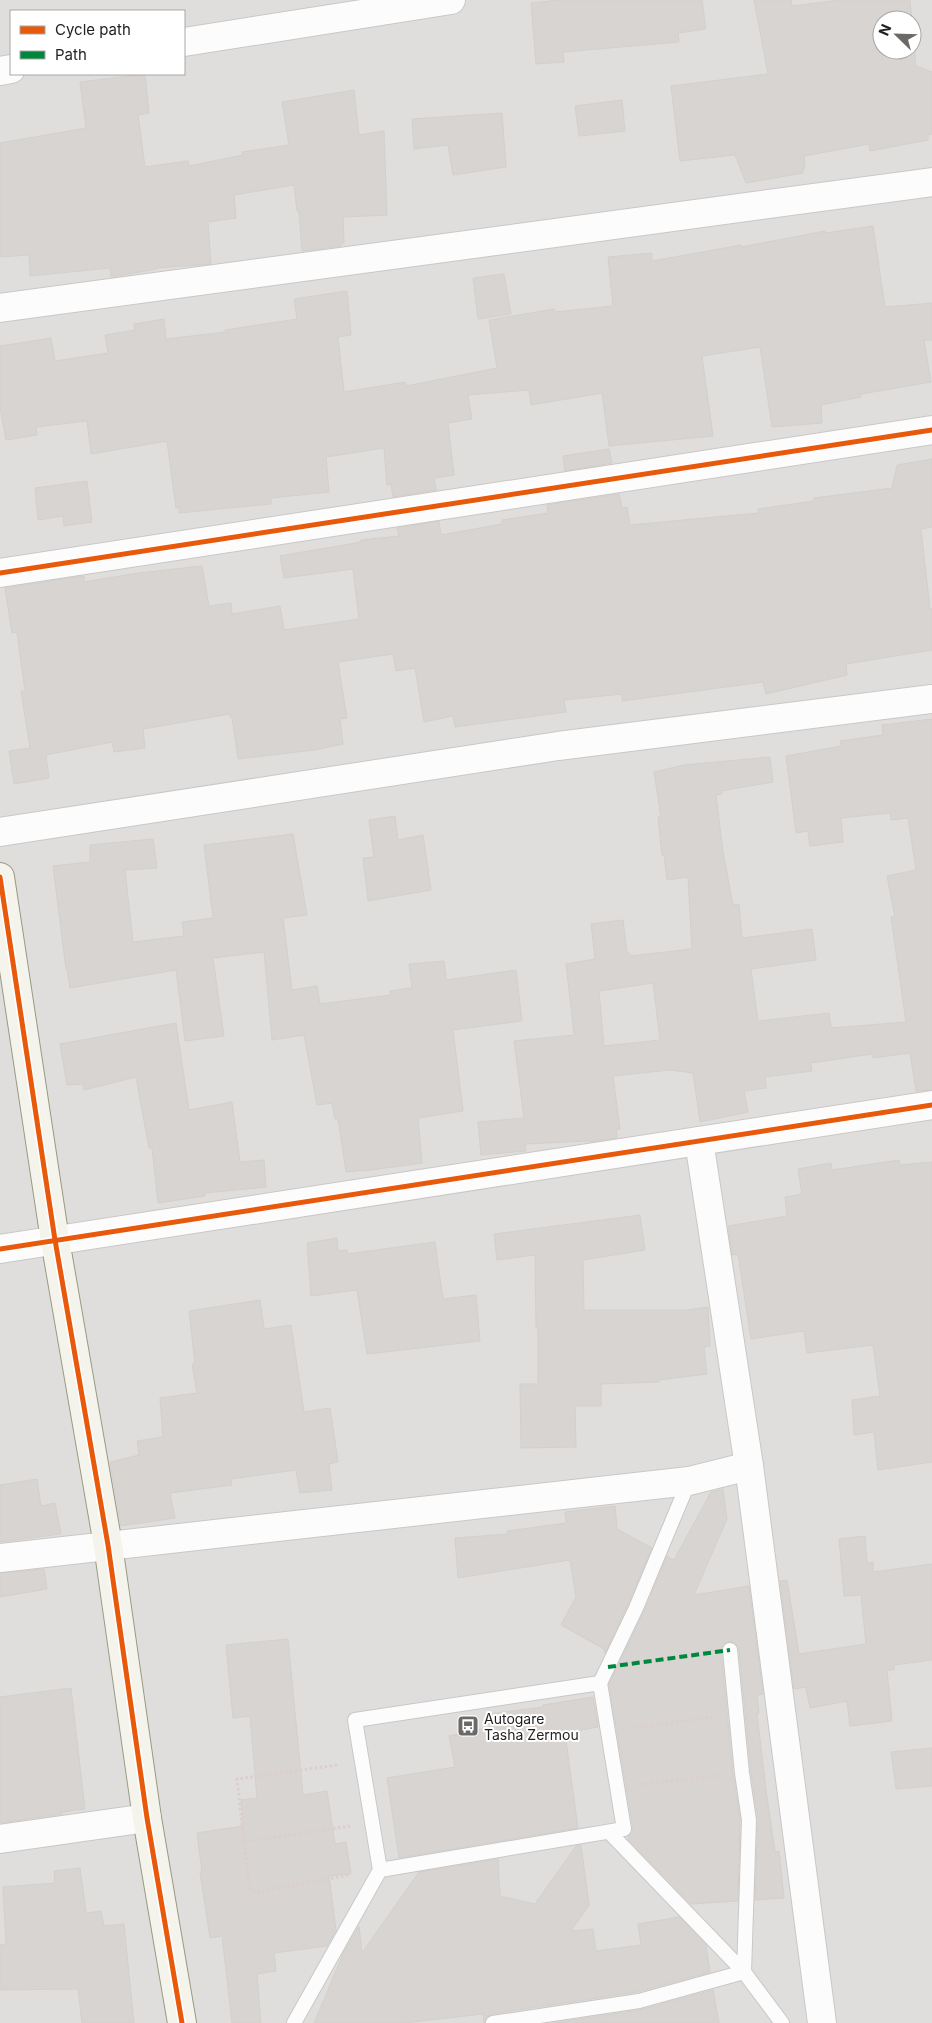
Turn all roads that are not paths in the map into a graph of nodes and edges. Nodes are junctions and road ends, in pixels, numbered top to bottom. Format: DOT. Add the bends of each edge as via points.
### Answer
graph roads {
  1 [pos="451,0"];
  2 [pos="185,42"];
  3 [pos="932,182"];
  4 [pos="0,308"];
  5 [pos="932,430"];
  6 [pos="0,573"];
  7 [pos="932,699"];
  8 [pos="0,832"];
  9 [pos="0,876"];
  10 [pos="932,1104"];
  11 [pos="699,1141"];
  12 [pos="55,1240"];
  13 [pos="0,1249"];
  14 [pos="750,1466"];
  15 [pos="689,1481"];
  16 [pos="108,1545"];
  17 [pos="0,1558"];
  18 [pos="730,1650"];
  19 [pos="600,1683"];
  20 [pos="147,1818"];
  21 [pos="609,1832"];
  22 [pos="0,1839"];
  23 [pos="380,1870"];
  24 [pos="744,1972"];
  25 [pos="182,2023"];
  26 [pos="294,2023"];
  27 [pos="493,2023"];
  28 [pos="782,2023"];
  29 [pos="822,2023"];
  1 -- 2 [label="street"];
  3 -- 4 [label="street"];
  5 -- 6 [label="street"];
  7 -- 8 [label="street" via="558,746"];
  9 -- 12 [label="street"];
  10 -- 11 [label="street"];
  11 -- 12 [label="street"];
  11 -- 14 [label="street"];
  12 -- 13 [label="street"];
  12 -- 16 [label="street"];
  14 -- 15 [label="street"];
  14 -- 29 [label="street"];
  15 -- 16 [label="street"];
  15 -- 19 [label="lane" via="636,1608"];
  16 -- 17 [label="street"];
  16 -- 20 [label="street"];
  18 -- 24 [label="lane" via="749,1820"];
  19 -- 21 [label="lane" via="624,1829"];
  19 -- 23 [label="lane" via="355,1720"];
  20 -- 22 [label="street"];
  20 -- 25 [label="street"];
  21 -- 23 [label="lane"];
  21 -- 24 [label="lane"];
  23 -- 26 [label="lane"];
  24 -- 27 [label="lane" via="639,2000"];
  24 -- 28 [label="lane"];
}
